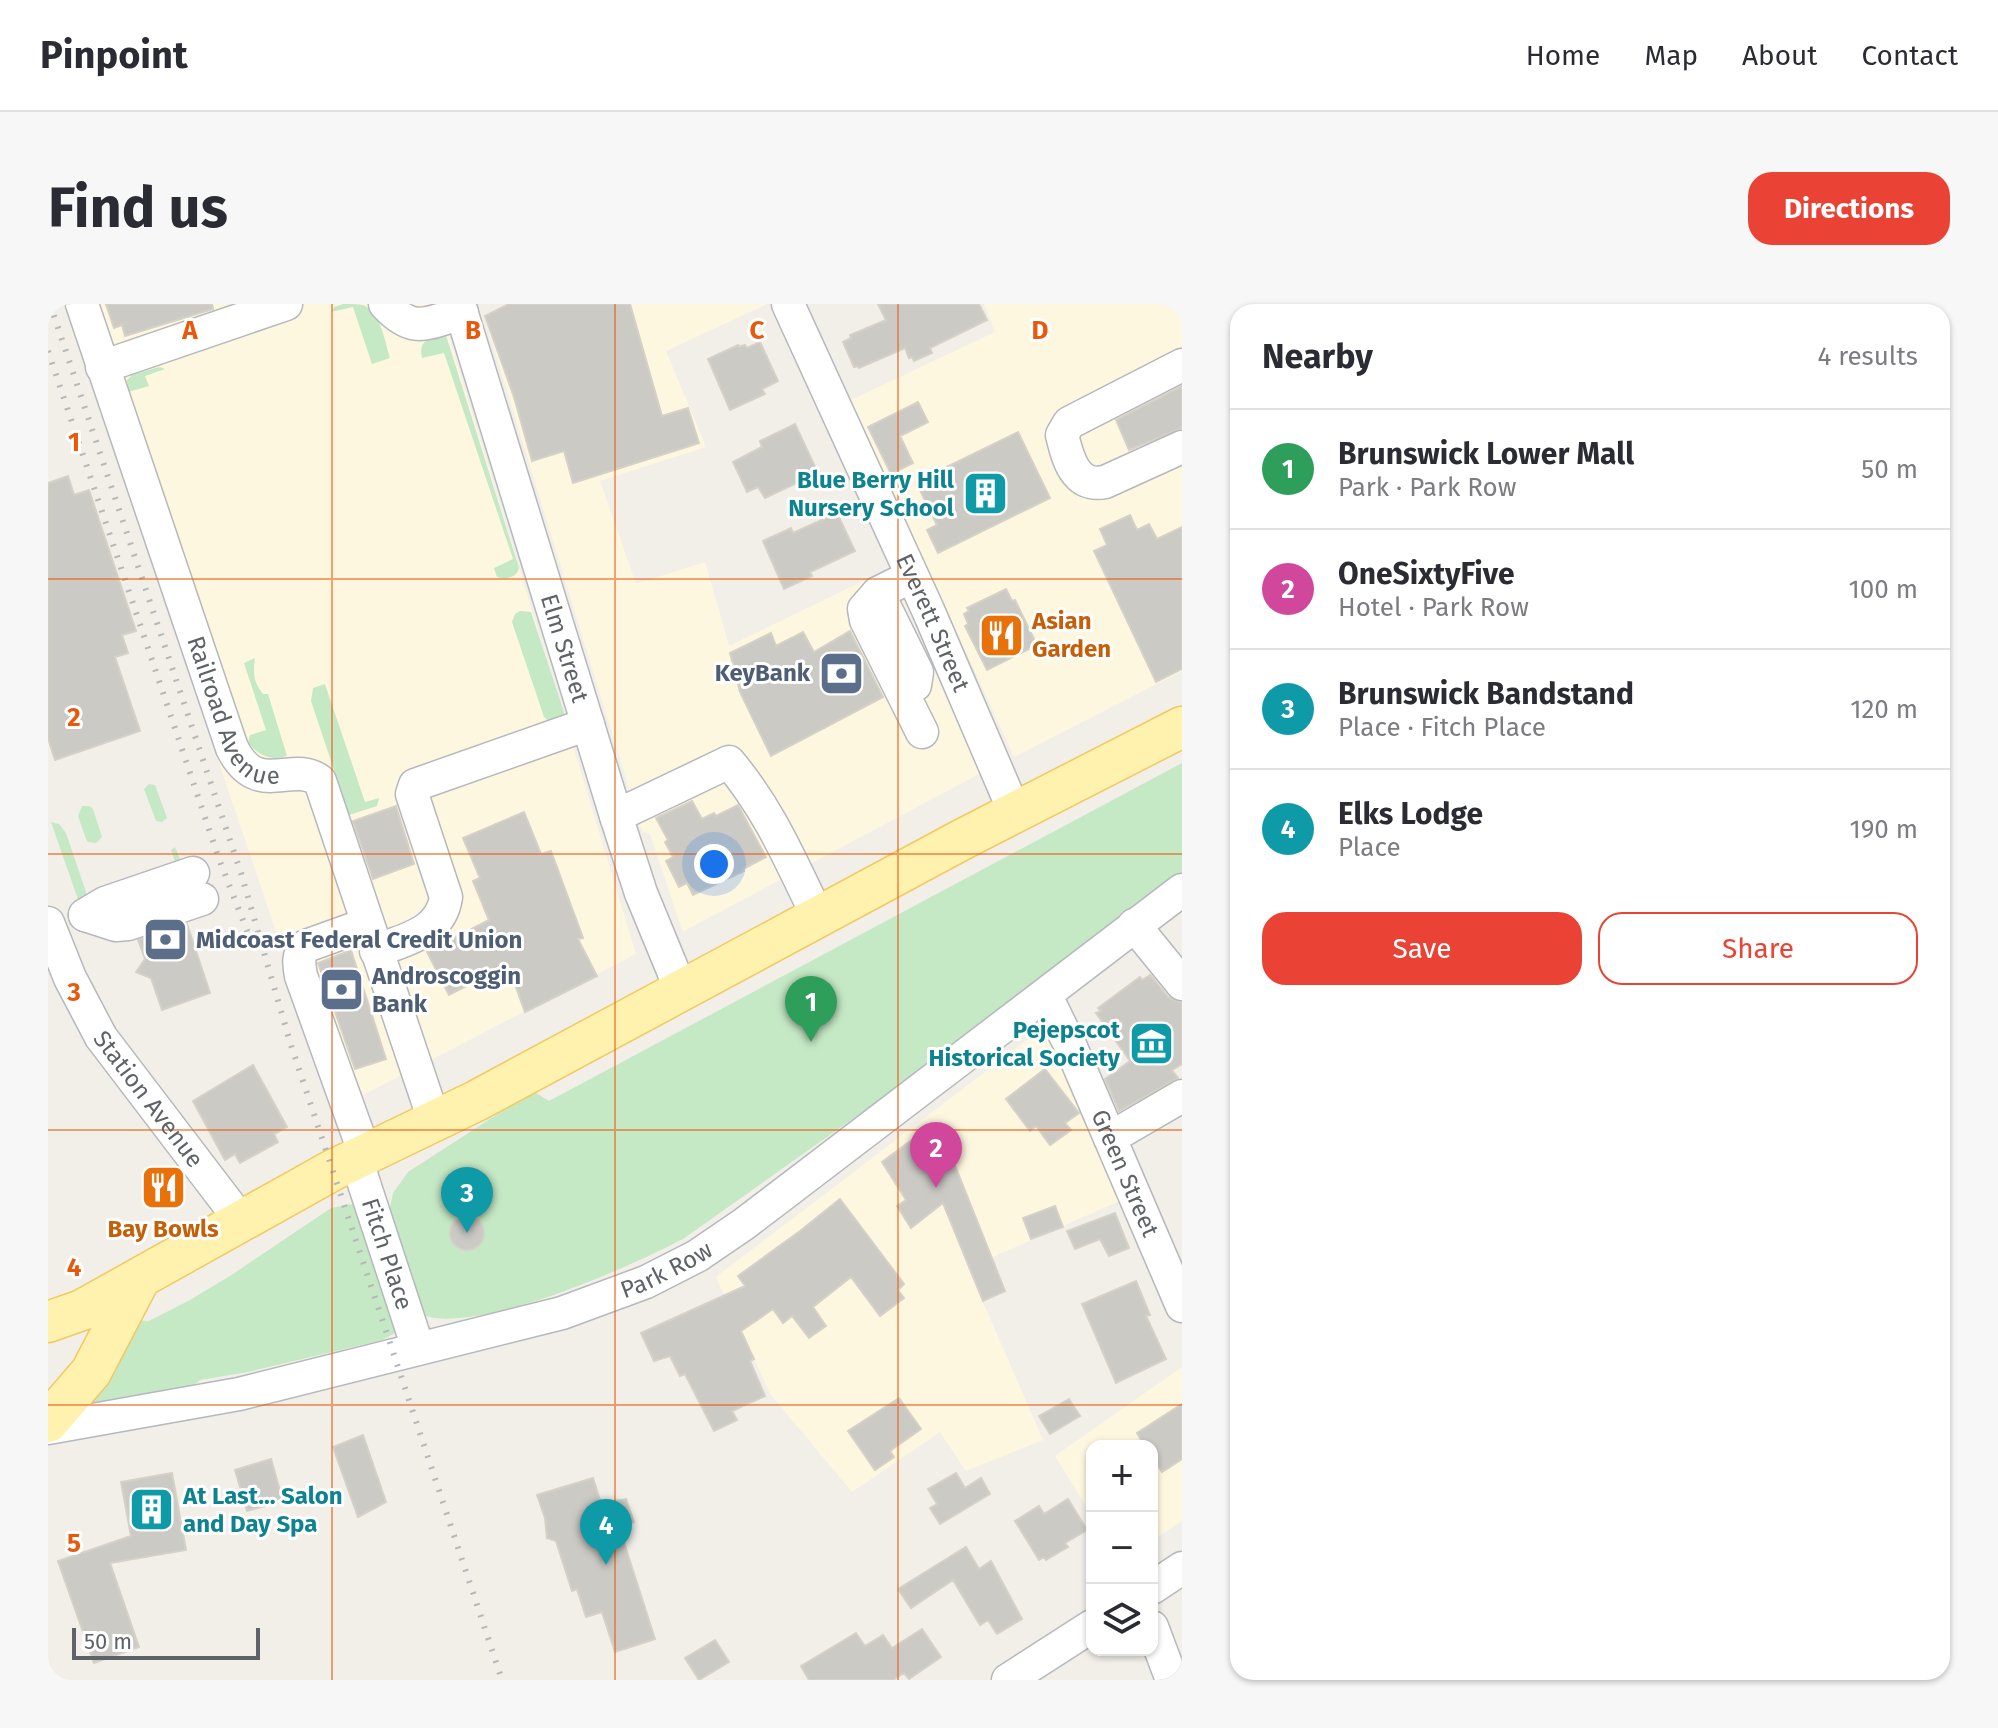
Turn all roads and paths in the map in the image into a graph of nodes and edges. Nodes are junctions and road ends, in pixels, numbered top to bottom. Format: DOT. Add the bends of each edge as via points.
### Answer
graph roads {
  1 [pos="82,304"];
  2 [pos="286,304"];
  3 [pos="385,304"];
  4 [pos="788,304"];
  5 [pos="462,307"];
  6 [pos="1182,365"];
  7 [pos="102,367"];
  8 [pos="1182,447"];
  9 [pos="1182,464"];
  10 [pos="1105,482"];
  11 [pos="912,576"];
  12 [pos="588,724"];
  13 [pos="1182,726"];
  14 [pos="922,732"];
  15 [pos="719,747"];
  16 [pos="612,805"];
  17 [pos="1015,813"];
  18 [pos="198,887"];
  19 [pos="1182,890"];
  20 [pos="818,917"];
  21 [pos="93,918"];
  22 [pos="48,923"];
  23 [pos="1134,925"];
  24 [pos="371,938"];
  25 [pos="692,984"];
  26 [pos="1182,984"];
  27 [pos="1046,996"];
  28 [pos="1182,1096"];
  29 [pos="434,1120"];
  30 [pos="1110,1138"];
  31 [pos="360,1156"];
  32 [pos="242,1222"];
  33 [pos="139,1280"];
  34 [pos="1182,1306"];
  35 [pos="48,1322"];
  36 [pos="418,1348"];
  37 [pos="48,1422"];
  38 [pos="48,1428"];
  39 [pos="1182,1568"];
  40 [pos="1158,1584"];
  41 [pos="1086,1630"];
  42 [pos="1158,1643"];
  43 [pos="1008,1680"];
  44 [pos="1172,1680"];
  1 -- 7 [label="street, Railroad Avenue"];
  2 -- 7 [label="street"];
  3 -- 5 [label="street" via="410,324"];
  4 -- 11 [label="street, Everett Street"];
  5 -- 12 [label="street, Elm Street"];
  6 -- 10 [label="street" via="1069,423 1062,435 1073,467 1082,479"];
  7 -- 24 [label="street, Railroad Avenue" via="232,748 245,766 262,776 305,775 320,781"];
  8 -- 10 [label="street"];
  9 -- 10 [label="street"];
  11 -- 14 [label="street" via="878,593 864,609"];
  11 -- 17 [label="street, Everett Street"];
  12 -- 16 [label="street, Elm Street"];
  12 -- 24 [label="street, Fitch Place" via="415,785 412,794 446,897 444,910 431,927"];
  13 -- 17 [label="main road"];
  15 -- 16 [label="street"];
  16 -- 20 [label="street" via="729,762 762,806"];
  16 -- 25 [label="street, Elm Street" via="641,893"];
  17 -- 20 [label="main road"];
  18 -- 21 [label="street" via="128,924"];
  19 -- 23 [label="street, Park Row"];
  20 -- 25 [label="main road"];
  22 -- 32 [label="street, Station Avenue" via="101,1037"];
  23 -- 26 [label="street"];
  23 -- 27 [label="street, Park Row"];
  24 -- 29 [label="street, Railroad Avenue"];
  24 -- 31 [label="street, Fitch Place" via="306,946 299,962"];
  25 -- 29 [label="main road"];
  27 -- 30 [label="street, Green Street"];
  27 -- 36 [label="street, Park Row" via="697,1256 619,1294 562,1313"];
  28 -- 30 [label="street"];
  29 -- 31 [label="main road"];
  30 -- 34 [label="street, Green Street"];
  31 -- 32 [label="main road"];
  31 -- 36 [label="street, Fitch Place"];
  32 -- 33 [label="main road"];
  33 -- 35 [label="main road"];
  33 -- 37 [label="main road" via="91,1372"];
  36 -- 38 [label="street, Park Row" via="239,1394"];
  39 -- 40 [label="street"];
  41 -- 43 [label="street"];
  42 -- 44 [label="street"];
}
